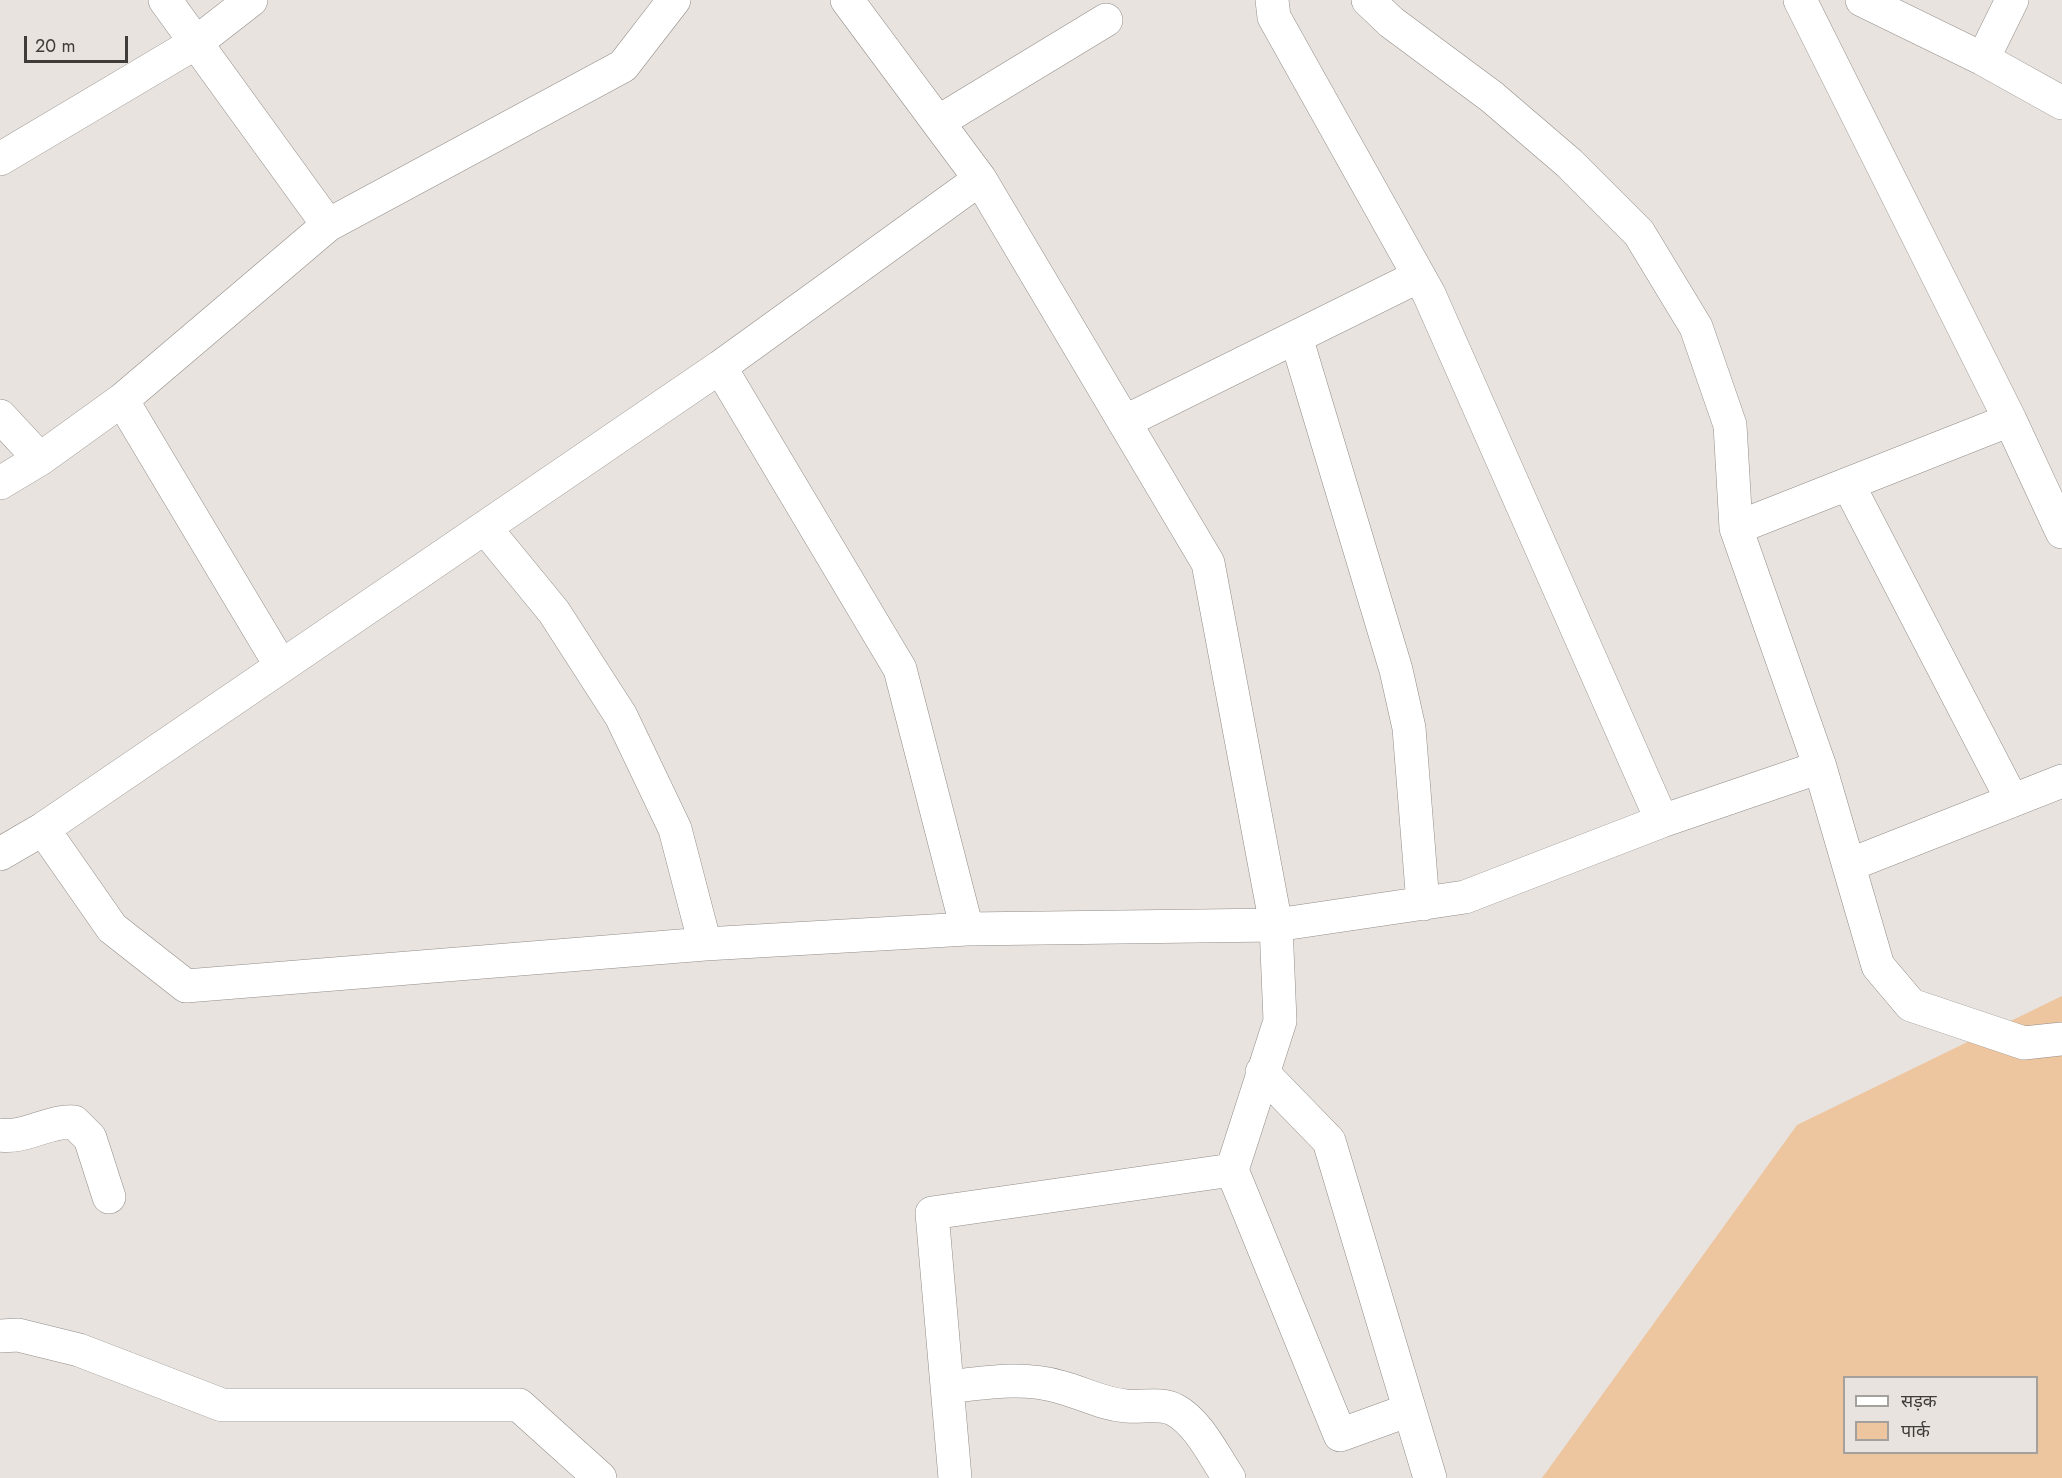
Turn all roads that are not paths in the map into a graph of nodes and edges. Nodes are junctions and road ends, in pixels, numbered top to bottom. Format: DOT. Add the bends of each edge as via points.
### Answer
graph roads {
  1 [pos="165,0"];
  2 [pos="251,0"];
  3 [pos="674,0"];
  4 [pos="847,0"];
  5 [pos="1272,0"];
  6 [pos="1368,0"];
  7 [pos="1800,0"];
  8 [pos="1862,0"];
  9 [pos="2012,0"];
  10 [pos="1106,20"];
  11 [pos="197,42"];
  12 [pos="1983,59"];
  13 [pos="2062,103"];
  14 [pos="938,122"];
  15 [pos="0,159"];
  16 [pos="980,178"];
  17 [pos="328,225"];
  18 [pos="1419,276"];
  19 [pos="1296,337"];
  20 [pos="720,368"];
  21 [pos="122,400"];
  22 [pos="0,416"];
  23 [pos="2010,420"];
  24 [pos="1124,422"];
  25 [pos="40,459"];
  26 [pos="0,483"];
  27 [pos="1848,484"];
  28 [pos="1736,528"];
  29 [pos="486,529"];
  30 [pos="2062,532"];
  31 [pos="281,666"];
  32 [pos="1820,767"];
  33 [pos="2062,781"];
  34 [pos="2012,800"];
  35 [pos="1662,821"];
  36 [pos="43,829"];
  37 [pos="0,854"];
  38 [pos="1849,865"];
  39 [pos="1423,904"];
  40 [pos="1276,925"];
  41 [pos="967,929"];
  42 [pos="705,944"];
  43 [pos="2062,1039"];
  44 [pos="1262,1072"];
  45 [pos="0,1135"];
  46 [pos="1232,1170"];
  47 [pos="109,1197"];
  48 [pos="0,1336"];
  49 [pos="947,1387"];
  50 [pos="1409,1410"];
  51 [pos="600,1478"];
  52 [pos="955,1478"];
  53 [pos="1229,1478"];
  54 [pos="1430,1478"];
  1 -- 11 [label="street"];
  2 -- 11 [label="street"];
  3 -- 17 [label="street" via="623,66"];
  4 -- 14 [label="street"];
  5 -- 18 [label="street" via="1274,17"];
  6 -- 28 [label="street" via="1518,119 1639,233 1696,327 1730,425"];
  7 -- 23 [label="street"];
  8 -- 12 [label="street"];
  9 -- 12 [label="street"];
  10 -- 14 [label="street"];
  11 -- 15 [label="street"];
  11 -- 17 [label="street"];
  12 -- 13 [label="street"];
  14 -- 16 [label="street"];
  16 -- 20 [label="street"];
  16 -- 24 [label="street"];
  17 -- 21 [label="street"];
  18 -- 19 [label="street"];
  18 -- 35 [label="street"];
  19 -- 24 [label="street"];
  19 -- 39 [label="street" via="1396,670 1409,728"];
  20 -- 29 [label="street"];
  20 -- 41 [label="street" via="900,669"];
  21 -- 25 [label="street"];
  21 -- 31 [label="street"];
  22 -- 25 [label="street"];
  23 -- 27 [label="street"];
  23 -- 30 [label="street"];
  24 -- 40 [label="street" via="1208,563"];
  25 -- 26 [label="street"];
  27 -- 28 [label="street"];
  27 -- 34 [label="street"];
  28 -- 32 [label="street"];
  29 -- 31 [label="street"];
  29 -- 42 [label="street" via="554,612 621,716 675,830"];
  31 -- 36 [label="street"];
  32 -- 35 [label="street"];
  32 -- 38 [label="street"];
  33 -- 34 [label="street"];
  34 -- 38 [label="street"];
  35 -- 39 [label="street" via="1465,897"];
  36 -- 37 [label="street"];
  36 -- 42 [label="street" via="112,928 186,986"];
  38 -- 43 [label="street" via="1878,966 1911,1005 2024,1043"];
  39 -- 40 [label="street"];
  40 -- 41 [label="street"];
  40 -- 44 [label="street" via="1280,1021"];
  41 -- 42 [label="street"];
  44 -- 46 [label="street"];
  44 -- 50 [label="street" via="1329,1141"];
  45 -- 47 [label="street" via="74,1122 90,1138"];
  46 -- 49 [label="street" via="932,1213"];
  46 -- 50 [label="street" via="1340,1435"];
  48 -- 51 [label="street" via="18,1335 79,1350 222,1405 519,1405"];
  49 -- 52 [label="street"];
  49 -- 53 [label="street" via="1025,1381 1060,1386 1094,1400 1174,1409 1196,1430"];
  50 -- 54 [label="street"];
}
